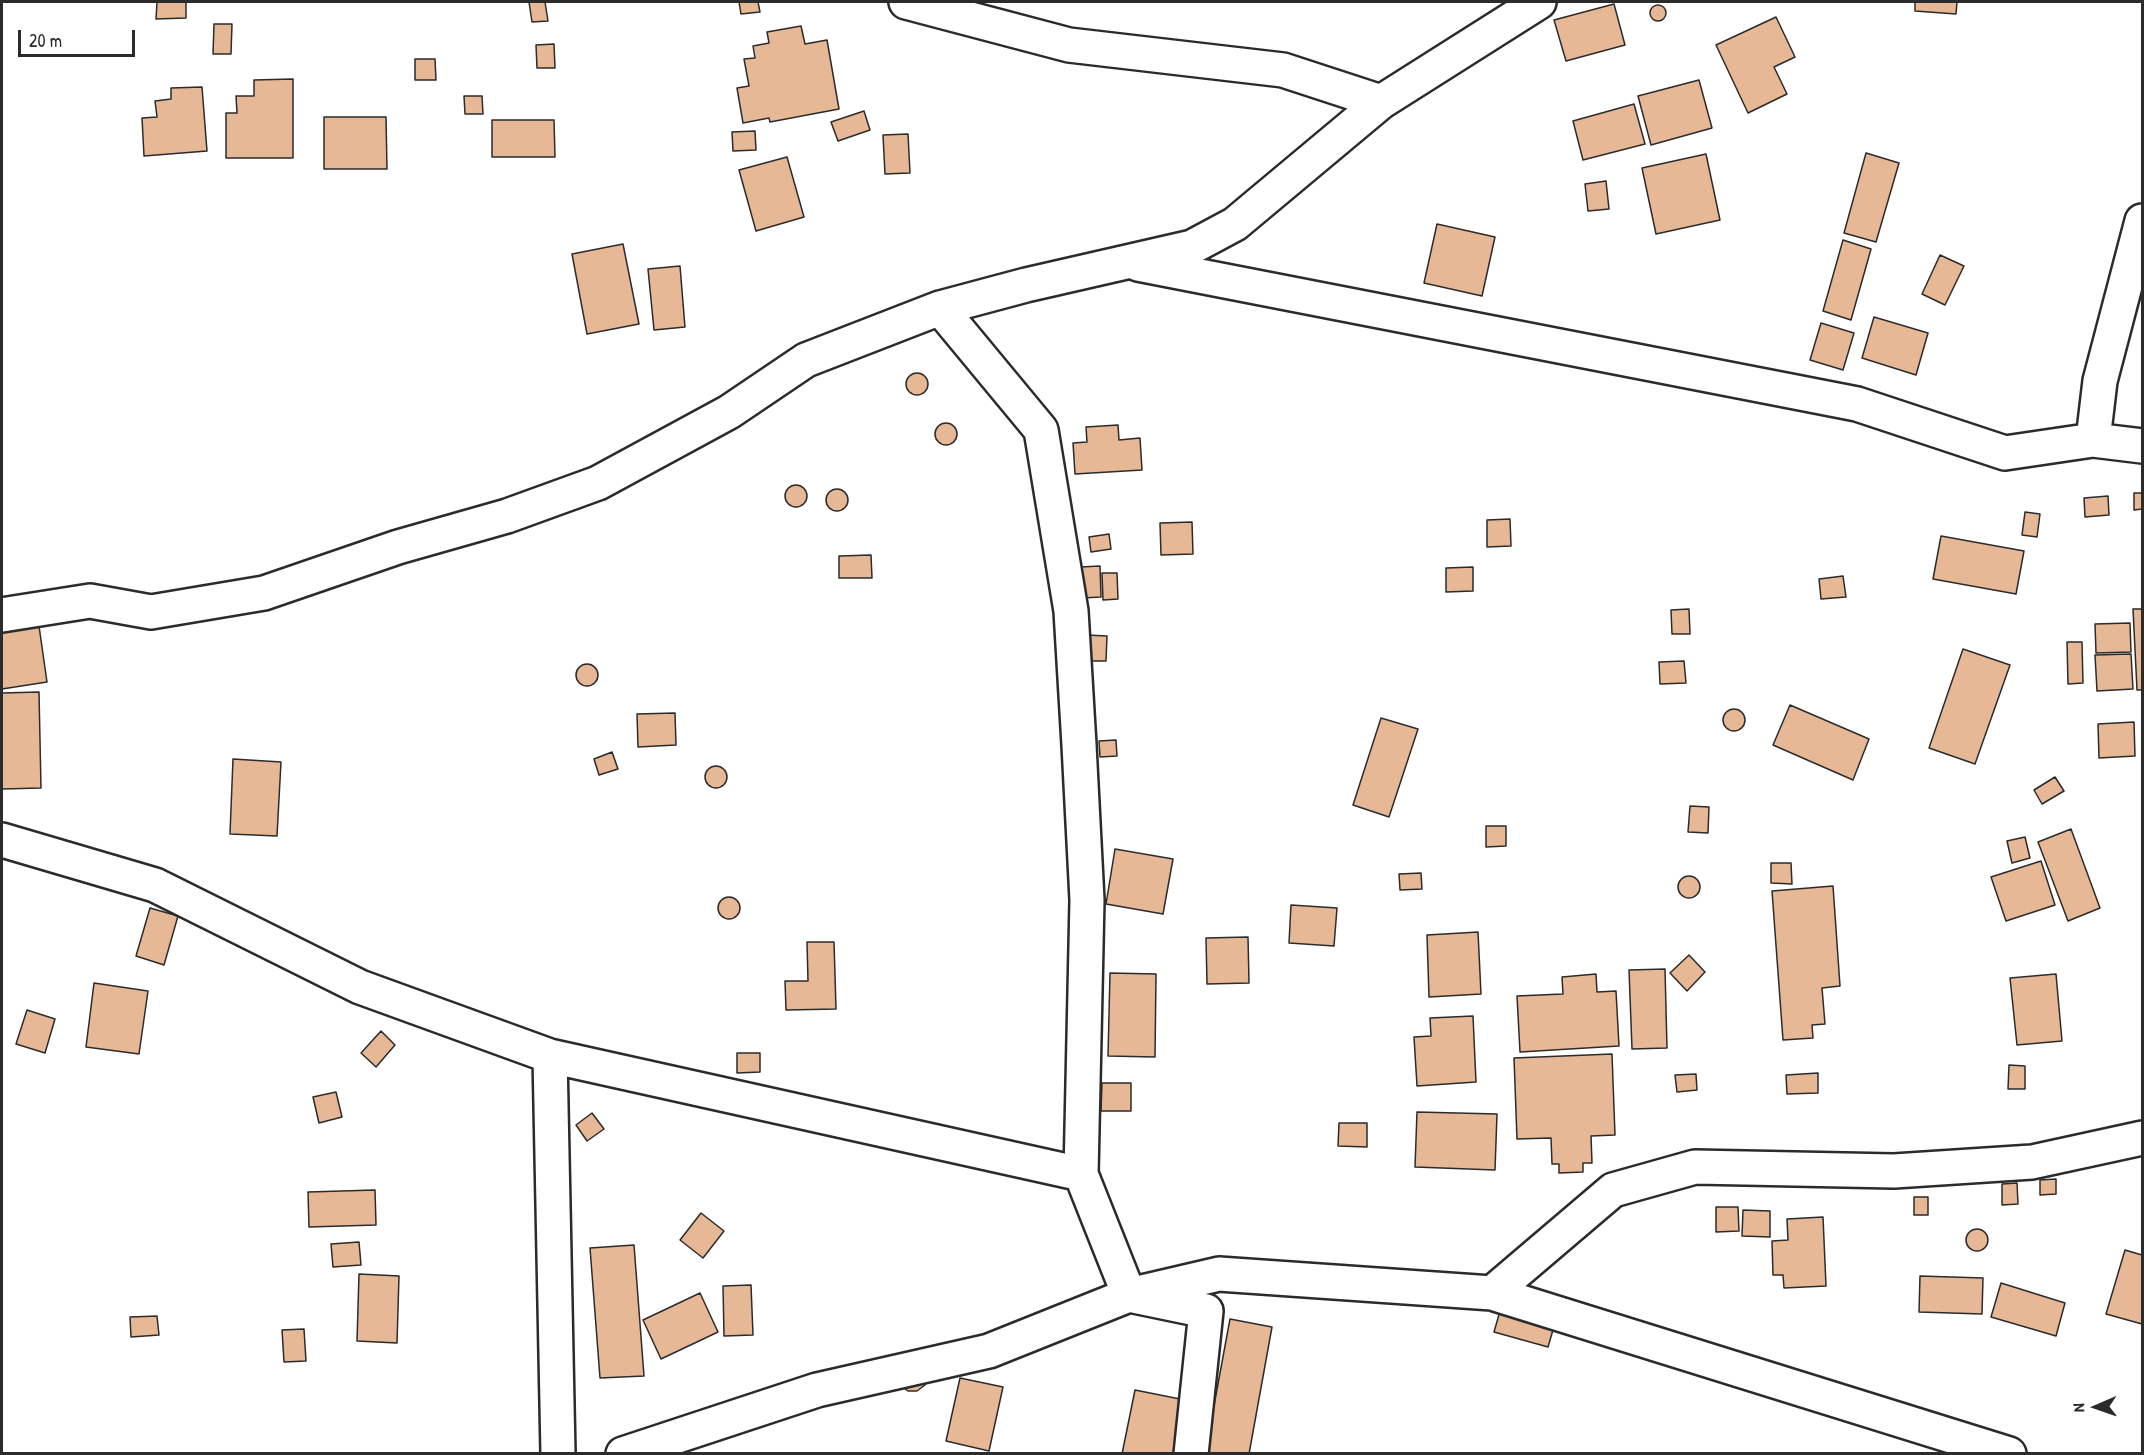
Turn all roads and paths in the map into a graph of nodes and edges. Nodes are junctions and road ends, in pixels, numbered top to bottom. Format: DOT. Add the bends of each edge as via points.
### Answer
graph roads {
  1 [pos="906,2"];
  2 [pos="1539,2"];
  3 [pos="1381,102"];
  4 [pos="2142,220"];
  5 [pos="1125,262"];
  6 [pos="940,308"];
  7 [pos="2093,440"];
  8 [pos="2142,446"];
  9 [pos="2,615"];
  10 [pos="2,840"];
  11 [pos="550,1056"];
  12 [pos="2142,1138"];
  13 [pos="1081,1174"];
  14 [pos="1492,1293"];
  15 [pos="1129,1295"];
  16 [pos="558,1454"];
  17 [pos="623,1454"];
  18 [pos="1191,1454"];
  19 [pos="2009,1454"];
  1 -- 3 [label="street" via="1069,45 1283,70"];
  2 -- 3 [label="street"];
  3 -- 5 [label="street" via="1235,224 1192,247"];
  4 -- 7 [label="street" via="2100,381"];
  5 -- 6 [label="street"];
  5 -- 7 [label="street" via="1857,404 2005,453"];
  6 -- 9 [label="street" via="806,360 729,412 597,483 507,516 264,592 151,612 90,601"];
  6 -- 13 [label="street" via="1041,430 1067,589 1087,900"];
  7 -- 8 [label="street"];
  10 -- 11 [label="street" via="155,885 360,987"];
  11 -- 13 [label="street"];
  11 -- 16 [label="street"];
  12 -- 14 [label="street" via="2032,1162 1894,1171 1695,1167 1613,1190"];
  13 -- 15 [label="street"];
  14 -- 15 [label="street" via="1219,1274"];
  14 -- 19 [label="street"];
  15 -- 17 [label="street" via="989,1351 817,1390"];
  15 -- 18 [label="street" via="1206,1311"];
}
